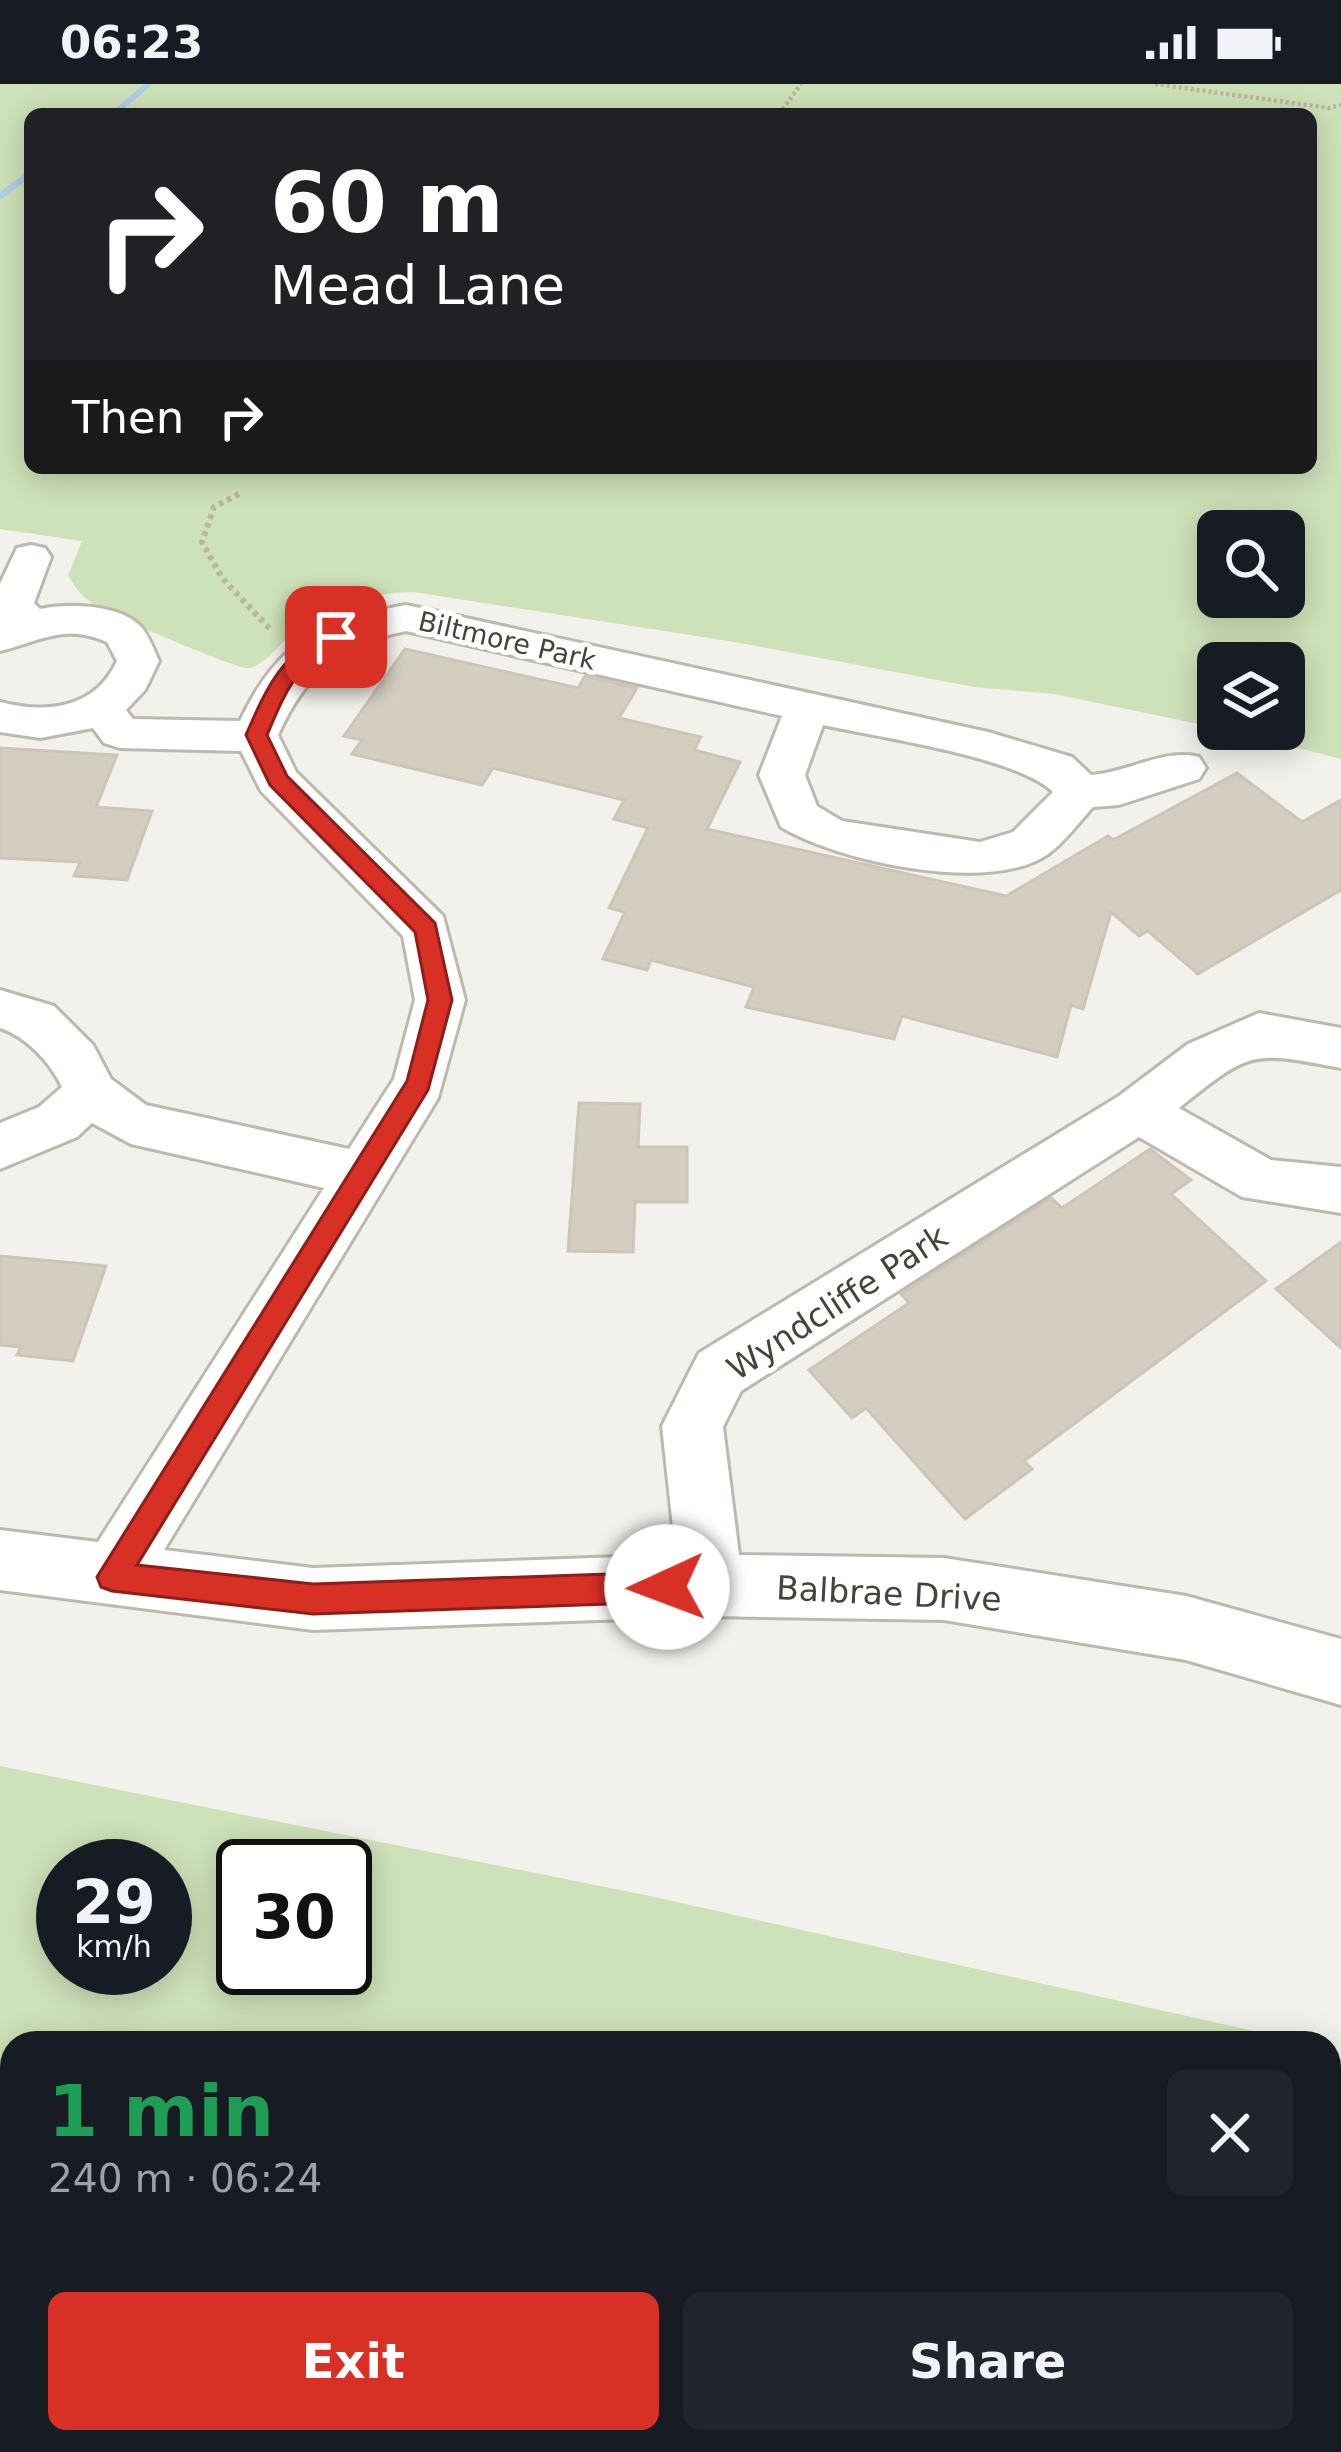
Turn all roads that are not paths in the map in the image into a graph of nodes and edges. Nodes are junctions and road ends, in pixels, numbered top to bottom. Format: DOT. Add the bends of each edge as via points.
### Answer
graph roads {
  1 [pos="31,557"];
  2 [pos="16,631"];
  3 [pos="101,708"];
  4 [pos="807,709"];
  5 [pos="0,717"];
  6 [pos="256,735"];
  7 [pos="1183,768"];
  8 [pos="1081,791"];
  9 [pos="0,1009"];
  10 [pos="1341,1048"];
  11 [pos="91,1094"];
  12 [pos="1138,1111"];
  13 [pos="0,1148"];
  14 [pos="364,1175"];
  15 [pos="1341,1190"];
  16 [pos="0,1560"];
  17 [pos="112,1577"];
  18 [pos="711,1586"];
  19 [pos="1341,1672"];
  1 -- 2 [label="street" via="12,606"];
  2 -- 3 [label="street" via="83,618 124,632 135,646 134,678"];
  3 -- 5 [label="street" via="44,724"];
  3 -- 6 [label="street" via="120,733"];
  4 -- 6 [label="street, Biltmore Park" via="406,618 362,625 306,655 280,681"];
  4 -- 8 [label="street, Biltmore Park" via="988,747 1056,768"];
  4 -- 8 [label="street" via="782,775 797,815 831,836 980,859 1030,844"];
  6 -- 14 [label="street" via="278,780 426,929 440,1000 419,1083"];
  7 -- 8 [label="street" via="1119,789"];
  9 -- 11 [label="street" via="36,1020 75,1059"];
  10 -- 12 [label="street, Wyndcliffe Park" via="1259,1034 1206,1058"];
  11 -- 13 [label="street" via="58,1122"];
  11 -- 14 [label="street" via="131,1124"];
  12 -- 15 [label="street" via="1262,1181"];
  12 -- 18 [label="street, Wyndcliffe Park" via="720,1372 692,1426"];
  14 -- 17 [label="street"];
  16 -- 17 [label="street, Balbrae Drive"];
  17 -- 18 [label="street, Balbrae Drive" via="313,1599"];
  18 -- 19 [label="street, Balbrae Drive" via="944,1589 1186,1628"];
}
